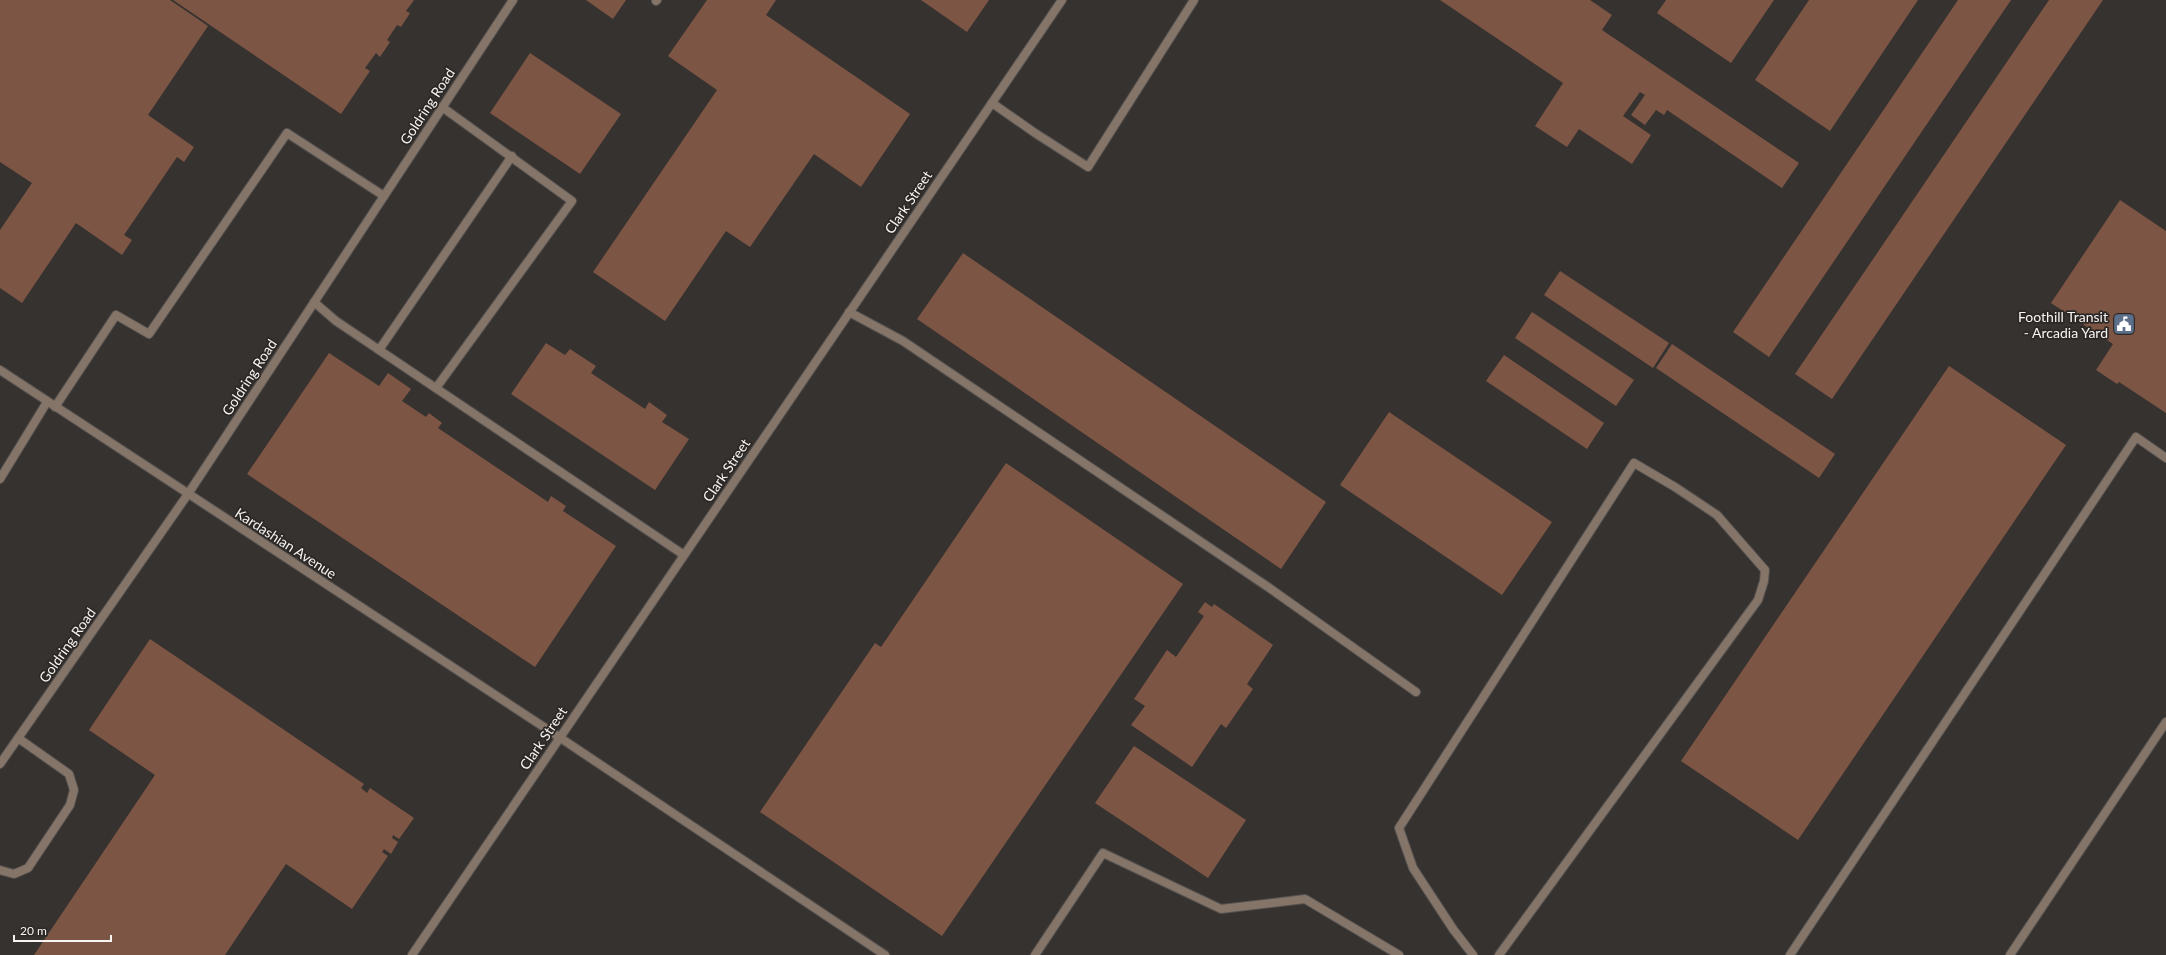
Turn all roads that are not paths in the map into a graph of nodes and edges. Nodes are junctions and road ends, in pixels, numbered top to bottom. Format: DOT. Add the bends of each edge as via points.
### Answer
graph roads {
  1 [pos="513,0"];
  2 [pos="1062,0"];
  3 [pos="1194,0"];
  4 [pos="992,103"];
  5 [pos="442,107"];
  6 [pos="512,156"];
  7 [pos="384,196"];
  8 [pos="314,302"];
  9 [pos="849,312"];
  10 [pos="379,350"];
  11 [pos="0,370"];
  12 [pos="436,388"];
  13 [pos="47,402"];
  14 [pos="55,407"];
  15 [pos="2166,458"];
  16 [pos="0,479"];
  17 [pos="188,494"];
  18 [pos="684,555"];
  19 [pos="1416,692"];
  20 [pos="2166,722"];
  21 [pos="559,737"];
  22 [pos="18,738"];
  23 [pos="0,764"];
  24 [pos="0,870"];
  25 [pos="412,955"];
  26 [pos="885,955"];
  27 [pos="1035,955"];
  28 [pos="1399,955"];
  29 [pos="1473,955"];
  30 [pos="1500,955"];
  31 [pos="1790,955"];
  32 [pos="2010,955"];
  1 -- 5 [label="street, Goldring Road"];
  2 -- 4 [label="street, Clark Street"];
  3 -- 4 [label="street" via="1088,167"];
  4 -- 9 [label="street, Clark Street"];
  5 -- 6 [label="street"];
  5 -- 7 [label="street, Goldring Road"];
  6 -- 10 [label="street"];
  6 -- 12 [label="street" via="572,201"];
  7 -- 8 [label="street, Goldring Road"];
  7 -- 14 [label="street" via="287,133 149,334 116,316"];
  8 -- 10 [label="street" via="336,321"];
  8 -- 17 [label="street, Goldring Road"];
  9 -- 18 [label="street, Clark Street"];
  9 -- 19 [label="street" via="909,345 1268,587"];
  10 -- 12 [label="street"];
  11 -- 13 [label="street, Kardashian Avenue"];
  12 -- 18 [label="street"];
  13 -- 14 [label="street, Kardashian Avenue"];
  13 -- 16 [label="street"];
  14 -- 17 [label="street, Kardashian Avenue"];
  15 -- 31 [label="street" via="2136,437"];
  17 -- 21 [label="street, Kardashian Avenue"];
  17 -- 22 [label="street, Goldring Road"];
  18 -- 21 [label="street, Clark Street"];
  20 -- 32 [label="street"];
  21 -- 25 [label="street, Clark Street"];
  21 -- 26 [label="street, Kardashian Avenue"];
  22 -- 23 [label="street, Goldring Road"];
  22 -- 24 [label="street" via="69,774 74,790 70,805 28,868 14,874"];
  27 -- 28 [label="street" via="1103,853 1221,909 1305,899"];
  29 -- 30 [label="street" via="1413,868 1399,828 1634,463 1717,515 1765,570 1764,581 1758,600"];
}
